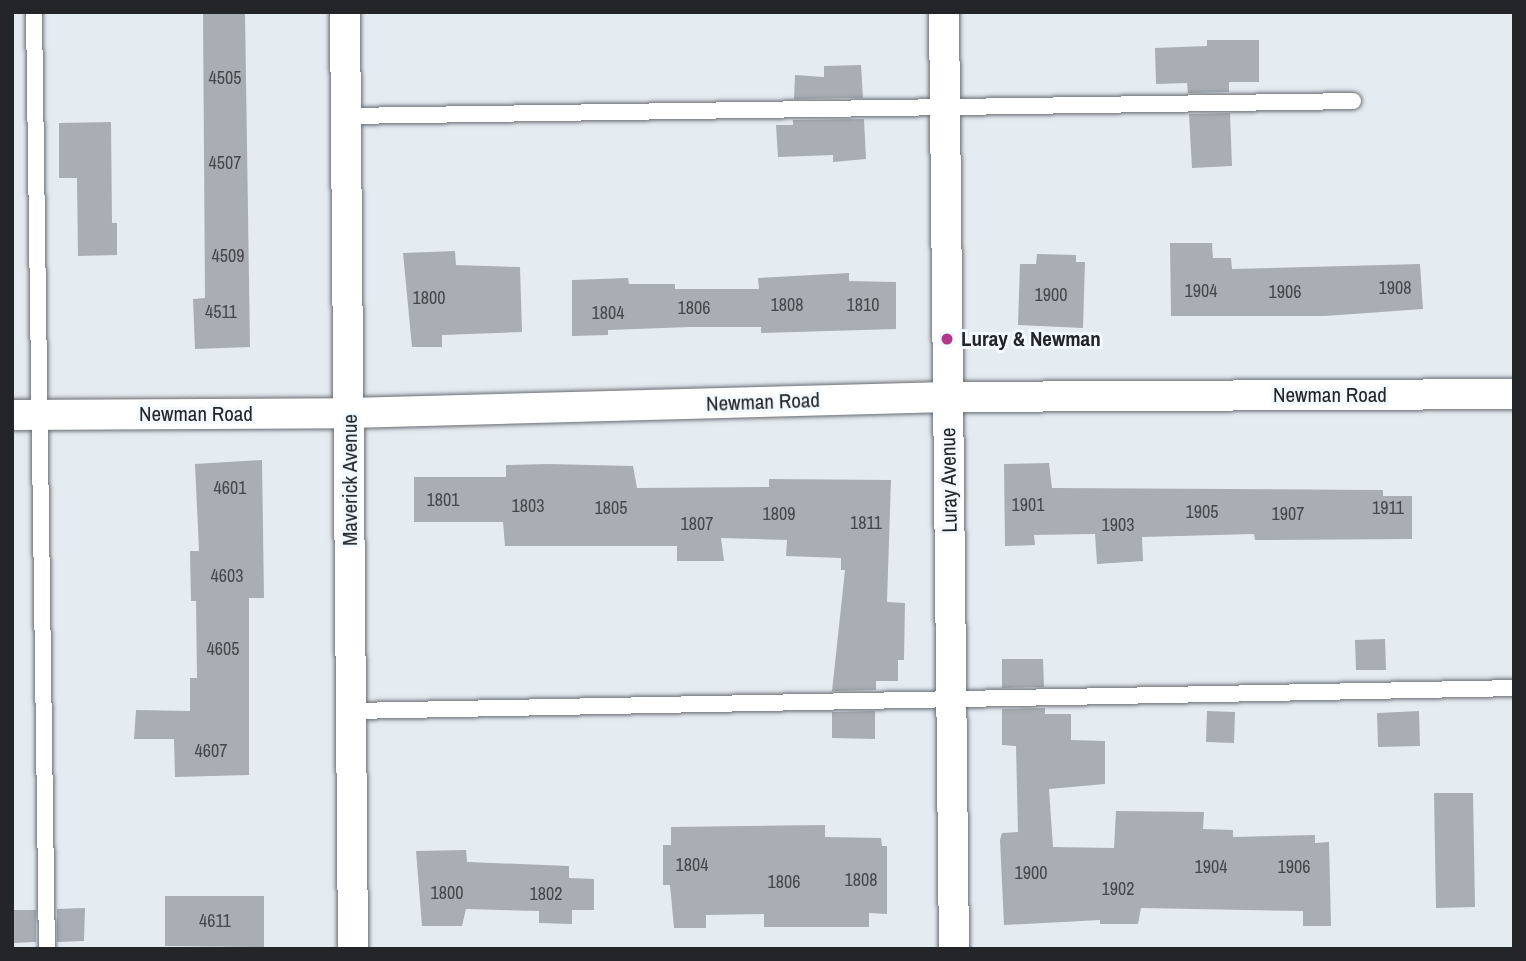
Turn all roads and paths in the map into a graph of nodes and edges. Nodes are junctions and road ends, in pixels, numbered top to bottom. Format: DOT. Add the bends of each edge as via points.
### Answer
graph roads {
  1 [pos="34,12"];
  2 [pos="345,12"];
  3 [pos="944,12"];
  4 [pos="1353,101"];
  5 [pos="945,106"];
  6 [pos="346,116"];
  7 [pos="1513,394"];
  8 [pos="948,397"];
  9 [pos="1514,401"];
  10 [pos="350,413"];
  11 [pos="26,414"];
  12 [pos="1514,688"];
  13 [pos="951,697"];
  14 [pos="352,711"];
  15 [pos="47,949"];
  16 [pos="353,949"];
  17 [pos="954,949"];
  1 -- 11 [label="lane"];
  2 -- 6 [label="street, Maverick Avenue"];
  3 -- 5 [label="street, Luray Avenue"];
  4 -- 5 [label="lane"];
  5 -- 6 [label="lane"];
  5 -- 8 [label="street, Luray Avenue"];
  6 -- 10 [label="street, Maverick Avenue"];
  7 -- 8 [label="street, Newman Road"];
  7 -- 9 [label="street"];
  8 -- 10 [label="street, Newman Road"];
  8 -- 13 [label="street, Luray Avenue"];
  10 -- 11 [label="street, Newman Road"];
  10 -- 14 [label="street, Maverick Avenue"];
  11 -- 15 [label="lane"];
  12 -- 13 [label="lane"];
  13 -- 14 [label="lane"];
  13 -- 17 [label="street, Luray Avenue"];
  14 -- 16 [label="street, Maverick Avenue"];
}
